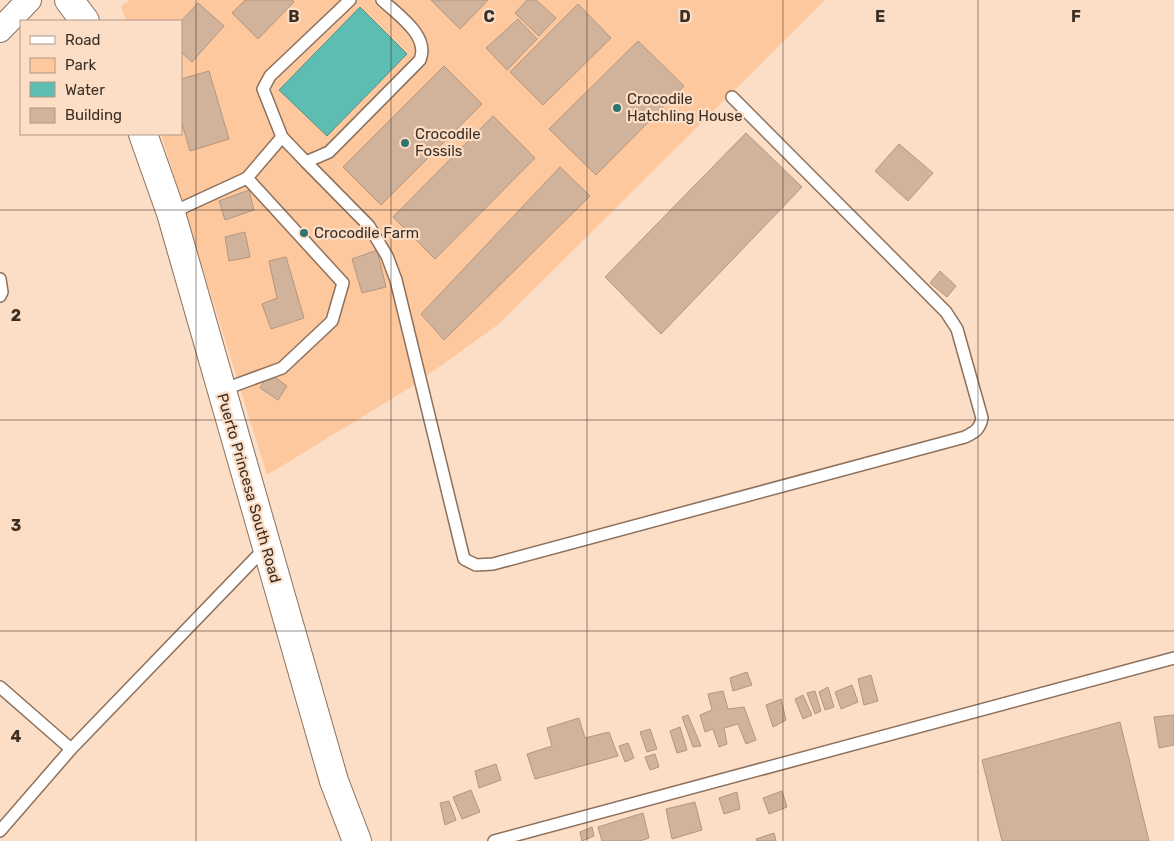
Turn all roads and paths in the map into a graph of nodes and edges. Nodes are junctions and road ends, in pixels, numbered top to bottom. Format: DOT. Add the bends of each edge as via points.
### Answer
graph roads {
  1 [pos="29,0"];
  2 [pos="69,0"];
  3 [pos="350,0"];
  4 [pos="382,0"];
  5 [pos="84,20"];
  6 [pos="0,30"];
  7 [pos="732,97"];
  8 [pos="143,135"];
  9 [pos="282,137"];
  10 [pos="306,162"];
  11 [pos="247,178"];
  12 [pos="171,213"];
  13 [pos="0,279"];
  14 [pos="0,296"];
  15 [pos="222,390"];
  16 [pos="265,548"];
  17 [pos="1174,658"];
  18 [pos="0,687"];
  19 [pos="71,750"];
  20 [pos="0,831"];
  21 [pos="357,841"];
  22 [pos="494,841"];
  1 -- 6 [label="street"];
  2 -- 5 [label="main road"];
  3 -- 9 [label="lane" via="264,84 263,93"];
  4 -- 10 [label="lane" via="418,35 423,53 420,60 329,152"];
  7 -- 10 [label="lane" via="946,312 957,329 982,418 981,425 965,437 493,564 476,565 464,559 396,280 387,256 369,226"];
  8 -- 12 [label="main road, Puerto Princesa South Road"];
  9 -- 10 [label="lane"];
  9 -- 11 [label="lane"];
  11 -- 12 [label="lane"];
  11 -- 15 [label="lane" via="343,283 332,321 282,368"];
  12 -- 15 [label="main road, Puerto Princesa South Road"];
  13 -- 14 [label="lane"];
  15 -- 16 [label="main road, Puerto Princesa South Road"];
  16 -- 19 [label="lane"];
  16 -- 21 [label="main road, Puerto Princesa South Road" via="334,781"];
  17 -- 22 [label="lane"];
  18 -- 19 [label="lane"];
  19 -- 20 [label="lane"];
}
